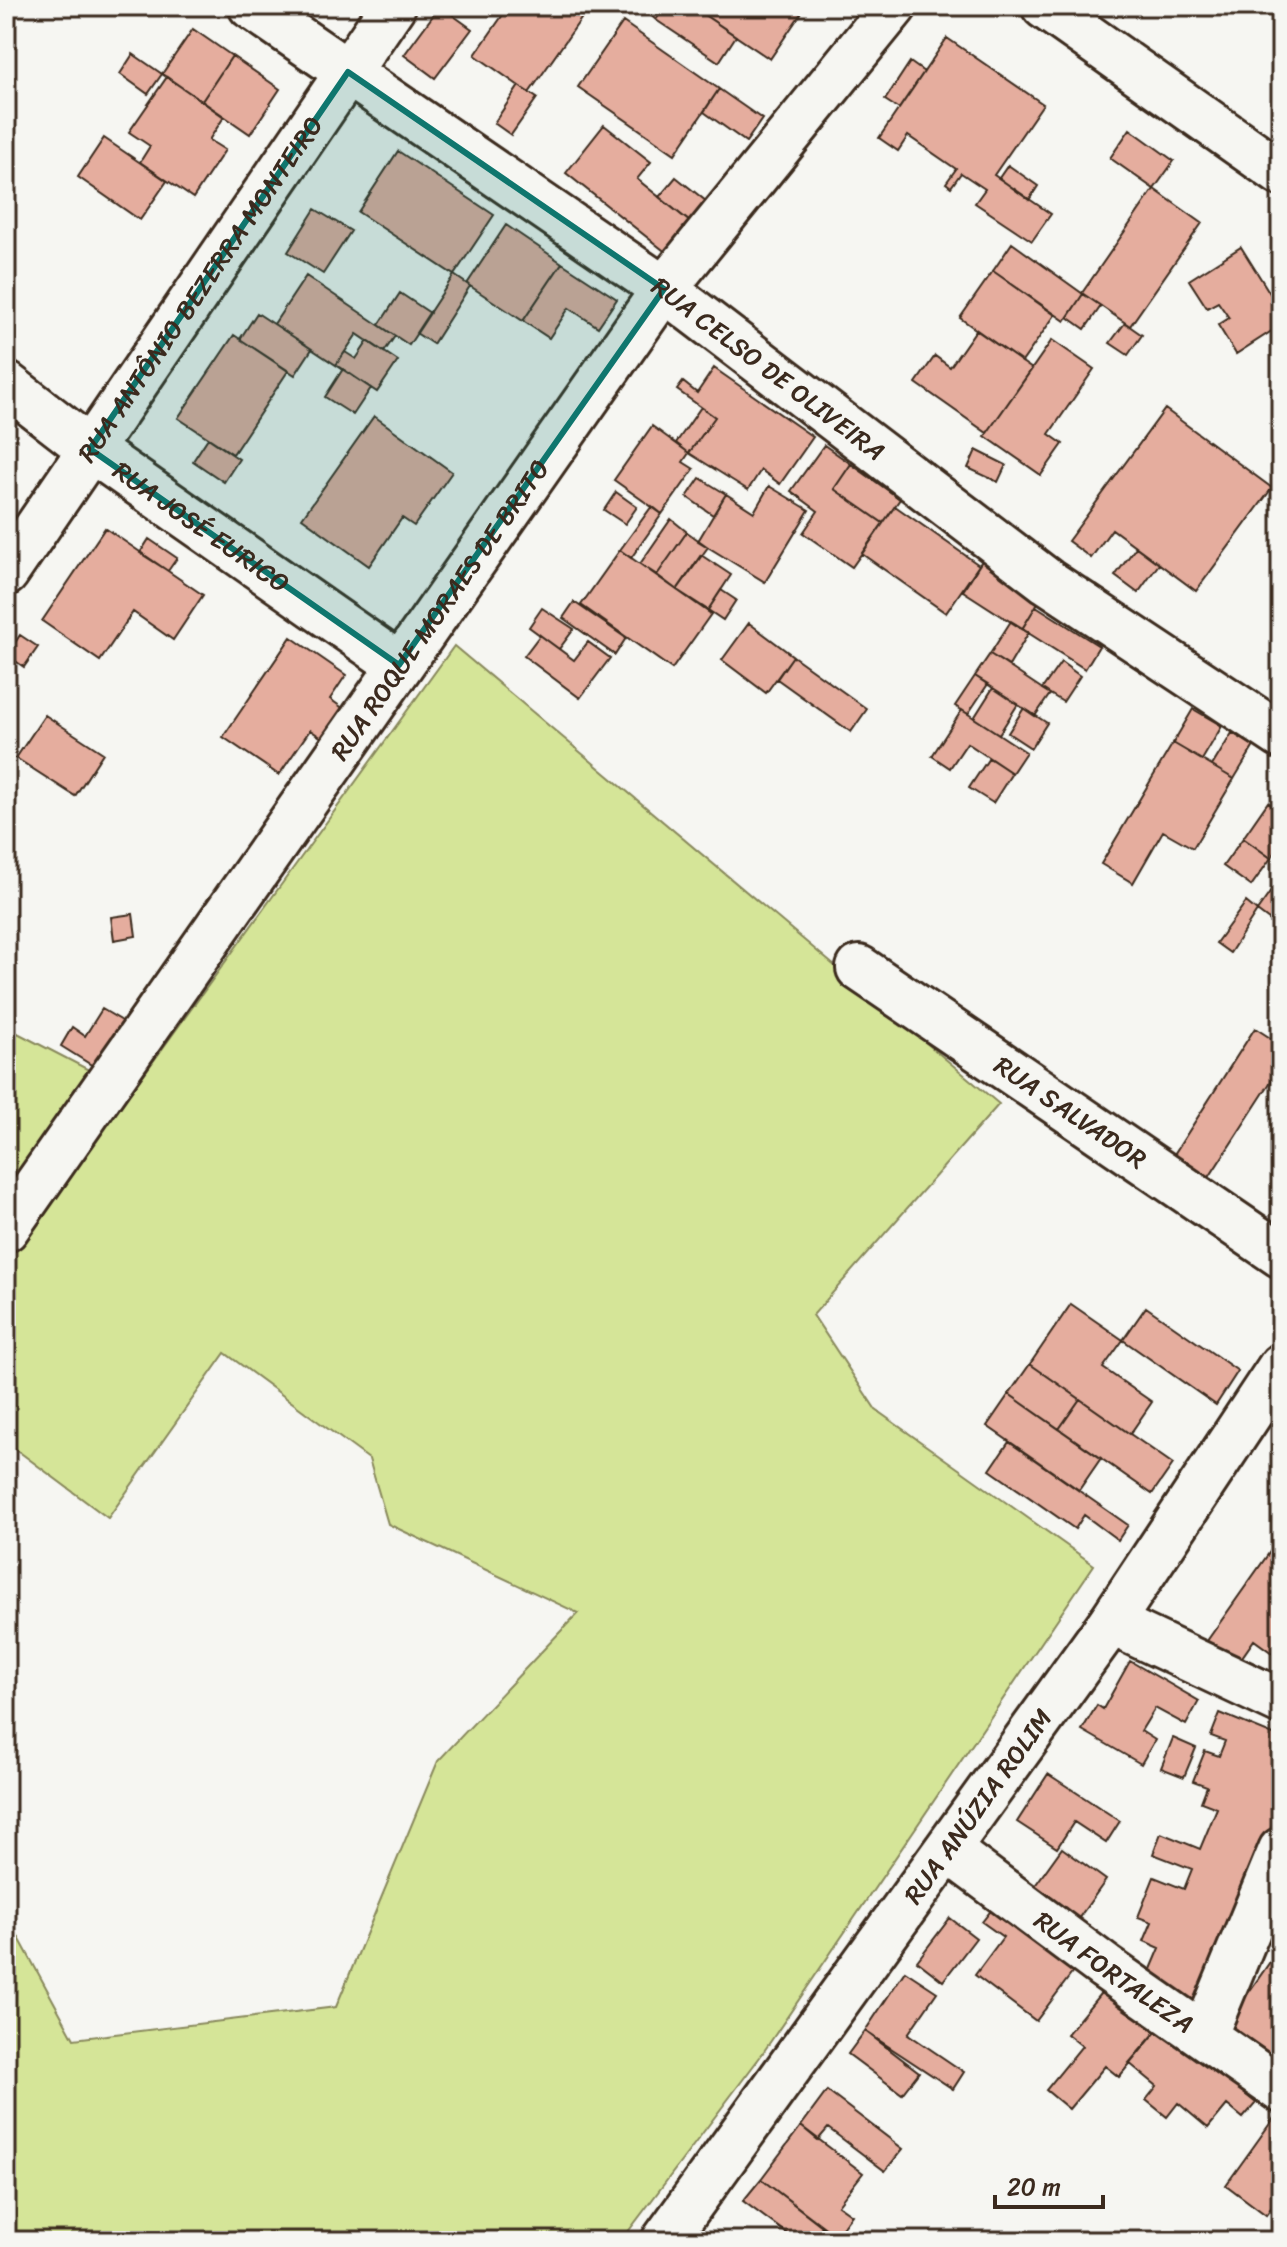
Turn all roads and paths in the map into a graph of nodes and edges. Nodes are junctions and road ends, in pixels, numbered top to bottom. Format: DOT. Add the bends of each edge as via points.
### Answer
graph roads {
  1 [pos="251,6"];
  2 [pos="393,6"];
  3 [pos="894,6"];
  4 [pos="1044,6"];
  5 [pos="348,72"];
  6 [pos="1281,173"];
  7 [pos="664,289"];
  8 [pos="6,384"];
  9 [pos="90,449"];
  10 [pos="6,573"];
  11 [pos="399,665"];
  12 [pos="1281,736"];
  13 [pos="859,968"];
  14 [pos="6,1229"];
  15 [pos="1281,1255"];
  16 [pos="1281,1366"];
  17 [pos="1111,1622"];
  18 [pos="1281,1702"];
  19 [pos="948,1850"];
  20 [pos="1281,1850"];
  21 [pos="1205,2034"];
  22 [pos="1281,2090"];
  23 [pos="676,2237"];
  1 -- 5 [label="street, RUA CELSO DE OLIVEIRA"];
  2 -- 5 [label="street, RUA ANTÔNIO BEZERRA MONTEIRO"];
  3 -- 7 [label="street, RUA ROQUE MORAES DE BRITO"];
  4 -- 6 [label="street"];
  5 -- 7 [label="street, RUA CELSO DE OLIVEIRA"];
  5 -- 9 [label="street, RUA ANTÔNIO BEZERRA MONTEIRO"];
  7 -- 11 [label="street, RUA ROQUE MORAES DE BRITO"];
  7 -- 12 [label="street, RUA CELSO DE OLIVEIRA" via="1047,581"];
  8 -- 9 [label="street, RUA JOSÉ EURICO"];
  9 -- 10 [label="street, RUA ANTÔNIO BEZERRA MONTEIRO"];
  9 -- 11 [label="street, RUA JOSÉ EURICO"];
  11 -- 14 [label="street, RUA ROQUE MORAES DE BRITO"];
  13 -- 15 [label="street, RUA SALVADOR"];
  16 -- 17 [label="street, RUA ANÚZIA ROLIM"];
  17 -- 18 [label="street"];
  17 -- 19 [label="street, RUA ANÚZIA ROLIM"];
  19 -- 21 [label="street, RUA FORTALEZA"];
  19 -- 23 [label="street, RUA ANÚZIA ROLIM"];
  20 -- 21 [label="street"];
  21 -- 22 [label="street, RUA FORTALEZA"];
}
